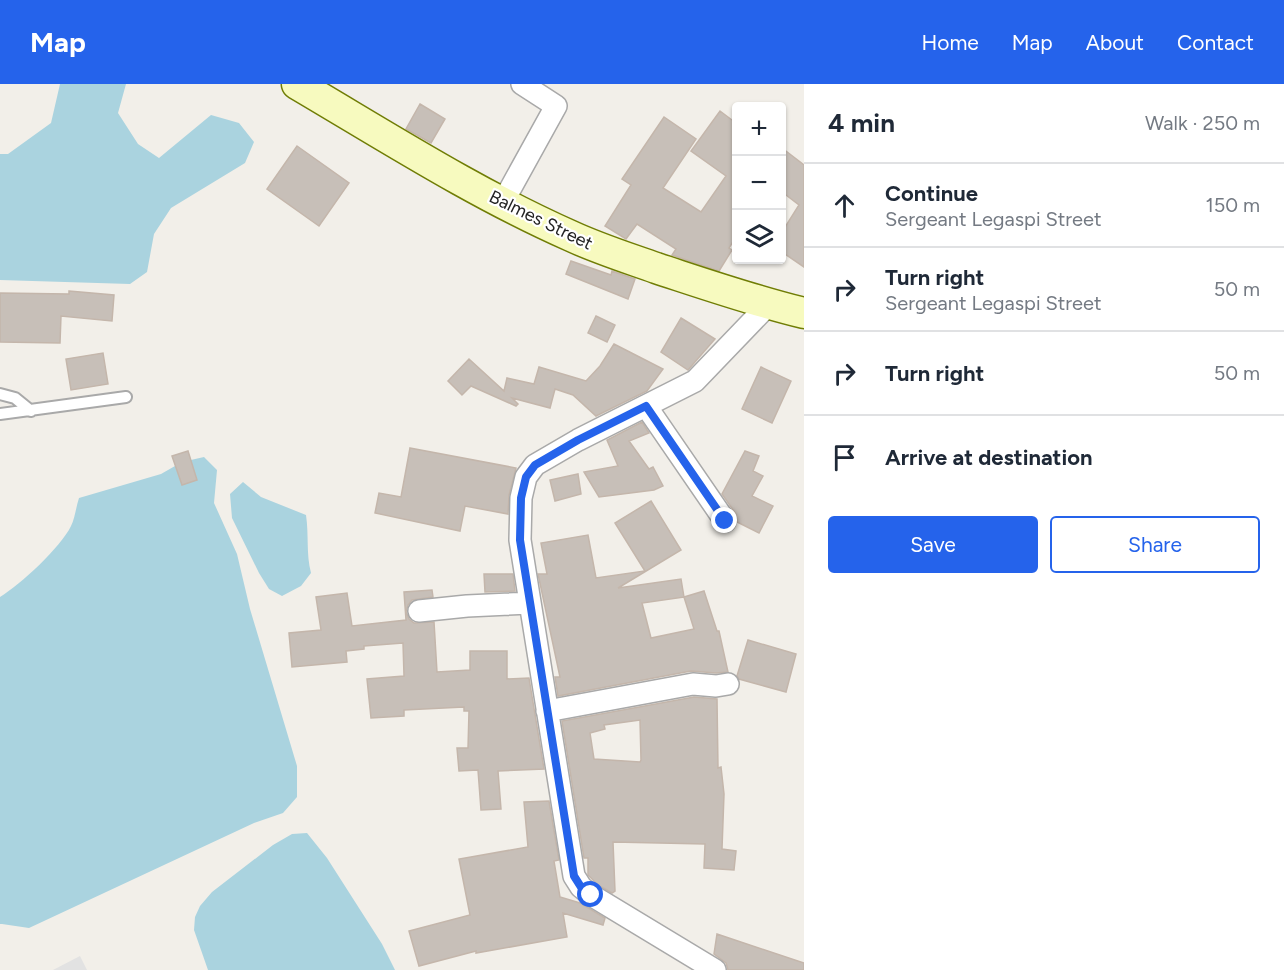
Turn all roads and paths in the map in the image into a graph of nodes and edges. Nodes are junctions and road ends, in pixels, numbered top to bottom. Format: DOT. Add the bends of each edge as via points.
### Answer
graph roads {
  1 [pos="297,84"];
  2 [pos="522,84"];
  3 [pos="503,202"];
  4 [pos="769,304"];
  5 [pos="804,313"];
  6 [pos="0,394"];
  7 [pos="126,397"];
  8 [pos="646,406"];
  9 [pos="31,411"];
  10 [pos="0,414"];
  11 [pos="725,521"];
  12 [pos="530,603"];
  13 [pos="419,610"];
  14 [pos="728,684"];
  15 [pos="547,711"];
  16 [pos="715,970"];
  1 -- 3 [label="street, Balmes Street"];
  2 -- 3 [label="street" via="556,106"];
  3 -- 4 [label="street, Balmes Street" via="601,249"];
  4 -- 5 [label="street, Balmes Street"];
  4 -- 8 [label="street" via="695,381"];
  6 -- 9 [label="lane" via="15,398"];
  7 -- 9 [label="lane"];
  8 -- 11 [label="street"];
  8 -- 12 [label="street" via="535,465 526,477 520,540"];
  9 -- 10 [label="lane"];
  12 -- 13 [label="street"];
  12 -- 15 [label="street"];
  14 -- 15 [label="street" via="693,684"];
  15 -- 16 [label="street" via="574,876 581,887"];
}
